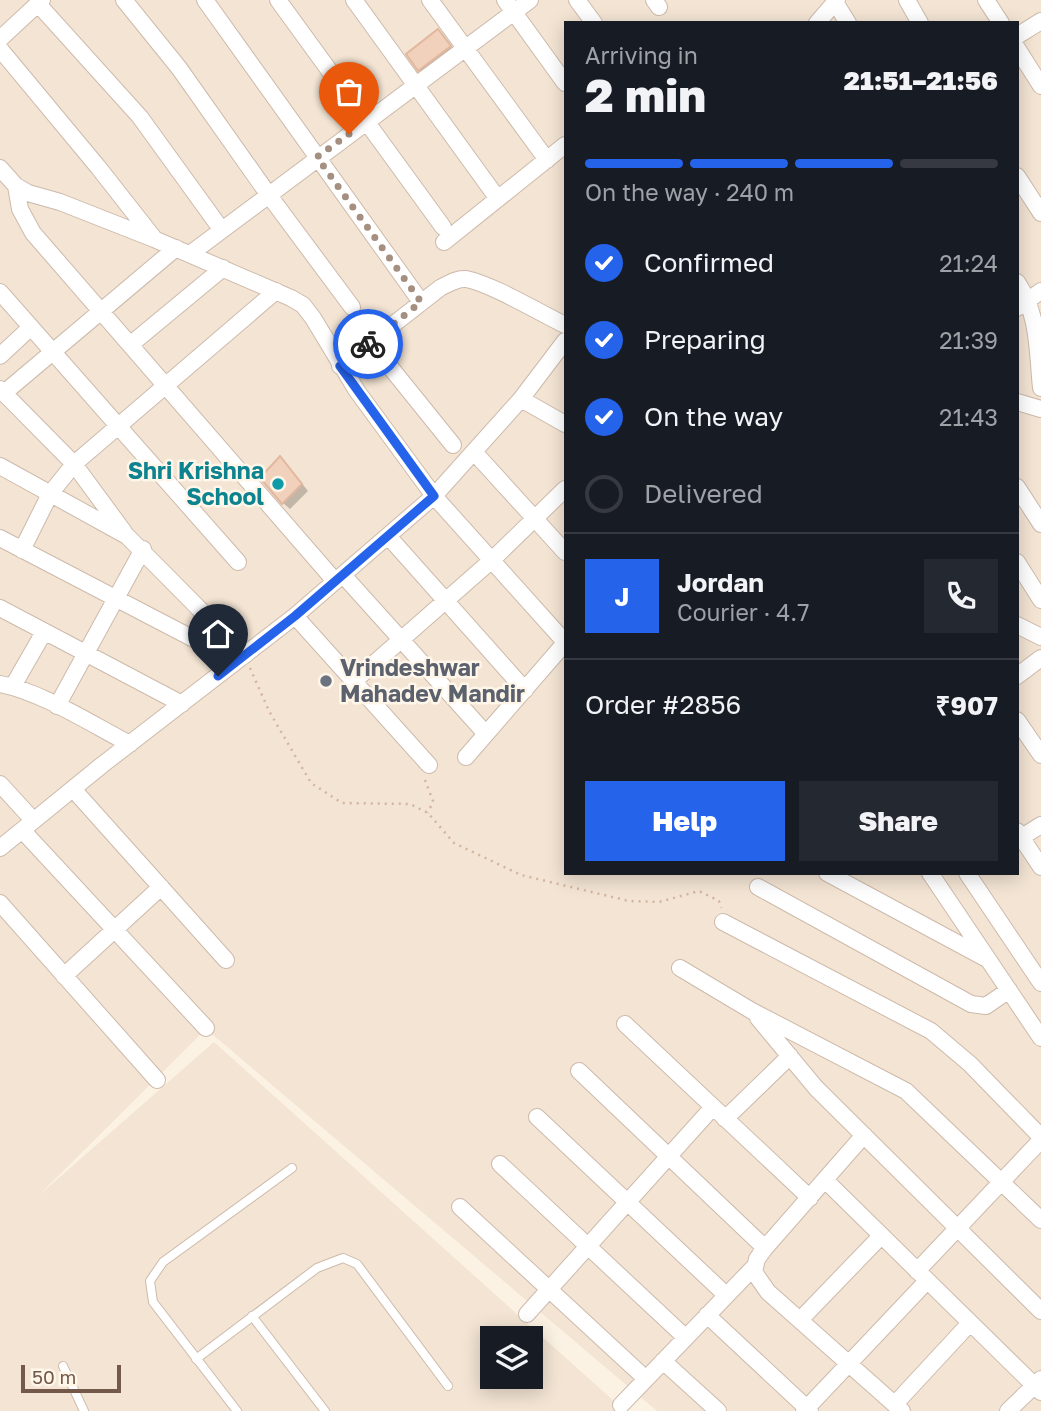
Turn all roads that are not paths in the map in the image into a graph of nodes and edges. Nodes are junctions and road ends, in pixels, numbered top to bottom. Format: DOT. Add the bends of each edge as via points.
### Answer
graph roads {
  1 [pos="124,0"];
  2 [pos="278,0"];
  3 [pos="354,0"];
  4 [pos="430,0"];
  5 [pos="530,0"];
  6 [pos="577,0"];
  7 [pos="907,0"];
  8 [pos="986,0"];
  9 [pos="836,1"];
  10 [pos="40,2"];
  11 [pos="212,2"];
  12 [pos="510,6"];
  13 [pos="593,21"];
  14 [pos="819,21"];
  15 [pos="847,21"];
  16 [pos="919,21"];
  17 [pos="999,21"];
  18 [pos="1041,21"];
  19 [pos="1019,36"];
  20 [pos="0,38"];
  21 [pos="465,48"];
  22 [pos="0,50"];
  23 [pos="1019,51"];
  24 [pos="564,82"];
  25 [pos="414,85"];
  26 [pos="1041,86"];
  27 [pos="365,121"];
  28 [pos="564,146"];
  29 [pos="317,157"];
  30 [pos="547,160"];
  31 [pos="0,168"];
  32 [pos="1019,179"];
  33 [pos="16,186"];
  34 [pos="268,194"];
  35 [pos="498,199"];
  36 [pos="1041,214"];
  37 [pos="221,229"];
  38 [pos="154,239"];
  39 [pos="183,251"];
  40 [pos="223,268"];
  41 [pos="1019,285"];
  42 [pos="276,291"];
  43 [pos="0,292"];
  44 [pos="1029,300"];
  45 [pos="421,302"];
  46 [pos="352,307"];
  47 [pos="101,312"];
  48 [pos="564,325"];
  49 [pos="31,327"];
  50 [pos="370,342"];
  51 [pos="564,342"];
  52 [pos="130,345"];
  53 [pos="53,352"];
  54 [pos="0,356"];
  55 [pos="340,366"];
  56 [pos="165,386"];
  57 [pos="1041,388"];
  58 [pos="2,391"];
  59 [pos="521,399"];
  60 [pos="1019,403"];
  61 [pos="1041,409"];
  62 [pos="564,423"];
  63 [pos="117,427"];
  64 [pos="453,445"];
  65 [pos="475,453"];
  66 [pos="74,464"];
  67 [pos="0,466"];
  68 [pos="564,490"];
  69 [pos="1019,490"];
  70 [pos="50,494"];
  71 [pos="434,496"];
  72 [pos="534,519"];
  73 [pos="1041,524"];
  74 [pos="127,536"];
  75 [pos="388,536"];
  76 [pos="0,538"];
  77 [pos="143,549"];
  78 [pos="22,550"];
  79 [pos="564,551"];
  80 [pos="492,560"];
  81 [pos="238,562"];
  82 [pos="1019,565"];
  83 [pos="339,578"];
  84 [pos="117,600"];
  85 [pos="1041,600"];
  86 [pos="445,601"];
  87 [pos="0,608"];
  88 [pos="295,616"];
  89 [pos="1019,626"];
  90 [pos="44,632"];
  91 [pos="1041,637"];
  92 [pos="401,640"];
  93 [pos="564,641"];
  94 [pos="564,643"];
  95 [pos="86,653"];
  96 [pos="241,658"];
  97 [pos="1041,658"];
  98 [pos="1019,674"];
  99 [pos="354,681"];
  100 [pos="6,685"];
  101 [pos="526,690"];
  102 [pos="182,704"];
  103 [pos="57,706"];
  104 [pos="1019,723"];
  105 [pos="486,734"];
  106 [pos="130,744"];
  107 [pos="1041,755"];
  108 [pos="466,757"];
  109 [pos="429,765"];
  110 [pos="0,784"];
  111 [pos="73,789"];
  112 [pos="28,825"];
  113 [pos="1041,825"];
  114 [pos="1019,836"];
  115 [pos="1019,837"];
  116 [pos="0,848"];
  117 [pos="1041,867"];
  118 [pos="931,875"];
  119 [pos="963,875"];
  120 [pos="967,875"];
  121 [pos="850,878"];
  122 [pos="162,887"];
  123 [pos="758,887"];
  124 [pos="940,888"];
  125 [pos="0,903"];
  126 [pos="723,922"];
  127 [pos="116,931"];
  128 [pos="987,959"];
  129 [pos="226,960"];
  130 [pos="680,968"];
  131 [pos="64,976"];
  132 [pos="1041,983"];
  133 [pos="1009,990"];
  134 [pos="752,1011"];
  135 [pos="1034,1014"];
  136 [pos="625,1024"];
  137 [pos="206,1028"];
  138 [pos="1041,1038"];
  139 [pos="790,1056"];
  140 [pos="579,1071"];
  141 [pos="157,1080"];
  142 [pos="713,1107"];
  143 [pos="537,1117"];
  144 [pos="726,1119"];
  145 [pos="864,1135"];
  146 [pos="1041,1139"];
  147 [pos="669,1156"];
  148 [pos="500,1164"];
  149 [pos="292,1168"];
  150 [pos="825,1180"];
  151 [pos="1001,1181"];
  152 [pos="810,1198"];
  153 [pos="627,1203"];
  154 [pos="460,1207"];
  155 [pos="1041,1220"];
  156 [pos="957,1228"];
  157 [pos="881,1236"];
  158 [pos="589,1245"];
  159 [pos="765,1248"];
  160 [pos="754,1267"];
  161 [pos="922,1276"];
  162 [pos="548,1291"];
  163 [pos="726,1295"];
  164 [pos="1041,1311"];
  165 [pos="527,1314"];
  166 [pos="707,1315"];
  167 [pos="252,1316"];
  168 [pos="800,1320"];
  169 [pos="970,1323"];
  170 [pos="685,1337"];
  171 [pos="196,1359"];
  172 [pos="663,1361"];
  173 [pos="848,1362"];
  174 [pos="63,1366"];
  175 [pos="646,1379"];
  176 [pos="448,1386"];
  177 [pos="1039,1386"];
  178 [pos="621,1405"];
  179 [pos="899,1408"];
  180 [pos="807,1410"];
  181 [pos="84,1411"];
  182 [pos="237,1411"];
  183 [pos="324,1411"];
  184 [pos="718,1411"];
  185 [pos="1008,1411"];
  1 -- 34 [label="street" via="179,68"];
  2 -- 27 [label="street"];
  3 -- 25 [label="street"];
  4 -- 21 [label="street"];
  5 -- 12 [label="street"];
  6 -- 13 [label="street"];
  7 -- 16 [label="street"];
  8 -- 17 [label="street"];
  9 -- 14 [label="street"];
  9 -- 15 [label="street"];
  10 -- 20 [label="street"];
  10 -- 37 [label="street" via="139,117"];
  11 -- 29 [label="street"];
  12 -- 21 [label="street"];
  12 -- 24 [label="street"];
  18 -- 19 [label="street"];
  21 -- 25 [label="street"];
  21 -- 30 [label="street"];
  22 -- 38 [label="street"];
  23 -- 26 [label="street"];
  25 -- 27 [label="street"];
  25 -- 35 [label="street"];
  27 -- 29 [label="street"];
  27 -- 35 [label="street" via="443,235"];
  28 -- 30 [label="street"];
  29 -- 34 [label="street"];
  29 -- 45 [label="street"];
  30 -- 35 [label="street"];
  31 -- 33 [label="street"];
  32 -- 36 [label="street"];
  33 -- 38 [label="street"];
  33 -- 47 [label="street" via="20,209 33,233"];
  34 -- 37 [label="street"];
  34 -- 46 [label="street"];
  37 -- 39 [label="street"];
  38 -- 39 [label="street"];
  39 -- 40 [label="street"];
  39 -- 47 [label="street"];
  40 -- 42 [label="street"];
  40 -- 52 [label="street"];
  41 -- 44 [label="street"];
  42 -- 55 [label="street" via="303,306"];
  42 -- 56 [label="street"];
  43 -- 49 [label="street"];
  44 -- 57 [label="street"];
  45 -- 48 [label="street" via="466,279"];
  45 -- 50 [label="street"];
  47 -- 52 [label="street"];
  47 -- 53 [label="street"];
  49 -- 53 [label="street"];
  49 -- 54 [label="street"];
  50 -- 55 [label="street"];
  50 -- 64 [label="street"];
  51 -- 59 [label="street"];
  52 -- 56 [label="street"];
  53 -- 58 [label="street"];
  53 -- 63 [label="street"];
  55 -- 71 [label="street"];
  56 -- 63 [label="street"];
  56 -- 83 [label="street"];
  58 -- 66 [label="street"];
  59 -- 62 [label="street"];
  59 -- 65 [label="street"];
  60 -- 61 [label="street"];
  63 -- 66 [label="street"];
  63 -- 81 [label="street"];
  65 -- 71 [label="street"];
  65 -- 72 [label="street"];
  66 -- 70 [label="street"];
  66 -- 74 [label="street"];
  67 -- 70 [label="street"];
  68 -- 72 [label="street"];
  69 -- 73 [label="street"];
  70 -- 74 [label="street"];
  70 -- 78 [label="street"];
  71 -- 75 [label="street"];
  71 -- 80 [label="street"];
  72 -- 79 [label="street"];
  72 -- 80 [label="street"];
  74 -- 77 [label="street"];
  75 -- 83 [label="street"];
  75 -- 86 [label="street"];
  76 -- 78 [label="street"];
  77 -- 84 [label="street"];
  77 -- 96 [label="street"];
  78 -- 84 [label="street"];
  80 -- 86 [label="street"];
  80 -- 93 [label="street"];
  82 -- 85 [label="street"];
  83 -- 88 [label="street"];
  83 -- 92 [label="street"];
  84 -- 95 [label="street"];
  84 -- 96 [label="street"];
  86 -- 92 [label="street"];
  86 -- 101 [label="street"];
  87 -- 90 [label="street"];
  88 -- 96 [label="street"];
  88 -- 99 [label="street"];
  89 -- 91 [label="street"];
  90 -- 95 [label="street"];
  90 -- 100 [label="street"];
  92 -- 99 [label="street"];
  92 -- 105 [label="street"];
  94 -- 101 [label="street"];
  95 -- 102 [label="street"];
  95 -- 103 [label="street"];
  96 -- 102 [label="street"];
  97 -- 98 [label="street"];
  99 -- 109 [label="street"];
  100 -- 103 [label="street"];
  101 -- 105 [label="street"];
  102 -- 106 [label="street"];
  103 -- 106 [label="street"];
  104 -- 107 [label="street"];
  105 -- 108 [label="street"];
  106 -- 111 [label="street"];
  110 -- 112 [label="street"];
  111 -- 112 [label="street"];
  111 -- 122 [label="street"];
  112 -- 116 [label="street"];
  112 -- 127 [label="street"];
  113 -- 114 [label="street"];
  115 -- 117 [label="street"];
  118 -- 124 [label="street"];
  119 -- 124 [label="street"];
  120 -- 132 [label="street"];
  121 -- 128 [label="street"];
  122 -- 127 [label="street"];
  122 -- 129 [label="street"];
  123 -- 133 [label="street" via="971,1004 986,1006"];
  124 -- 128 [label="street"];
  125 -- 131 [label="street"];
  126 -- 146 [label="street" via="930,1031 970,1064"];
  127 -- 131 [label="street"];
  127 -- 137 [label="street"];
  128 -- 133 [label="street"];
  130 -- 134 [label="street"];
  131 -- 141 [label="street"];
  133 -- 135 [label="street"];
  134 -- 139 [label="street"];
  134 -- 151 [label="street" via="906,1091"];
  135 -- 138 [label="street"];
  136 -- 142 [label="street"];
  139 -- 144 [label="street"];
  139 -- 145 [label="street"];
  140 -- 147 [label="street"];
  142 -- 144 [label="street"];
  142 -- 147 [label="street"];
  143 -- 153 [label="street"];
  144 -- 152 [label="street"];
  145 -- 150 [label="street"];
  145 -- 156 [label="street"];
  146 -- 151 [label="street"];
  147 -- 153 [label="street"];
  147 -- 159 [label="street"];
  148 -- 158 [label="street"];
  149 -- 171 [label="lane" via="155,1271 150,1281 153,1303"];
  150 -- 152 [label="street"];
  150 -- 157 [label="street"];
  151 -- 155 [label="street"];
  151 -- 156 [label="street"];
  152 -- 159 [label="street"];
  153 -- 158 [label="street"];
  153 -- 163 [label="street"];
  154 -- 162 [label="street"];
  156 -- 161 [label="street"];
  156 -- 164 [label="street"];
  157 -- 161 [label="street"];
  157 -- 168 [label="street"];
  158 -- 162 [label="street"];
  158 -- 170 [label="street"];
  159 -- 160 [label="street"];
  160 -- 163 [label="street"];
  160 -- 168 [label="street" via="755,1277 768,1292"];
  161 -- 169 [label="street"];
  161 -- 173 [label="street"];
  162 -- 165 [label="street"];
  162 -- 175 [label="street"];
  163 -- 166 [label="street"];
  166 -- 170 [label="street"];
  166 -- 180 [label="street"];
  167 -- 171 [label="lane"];
  167 -- 176 [label="lane" via="317,1268 337,1258 350,1259"];
  167 -- 183 [label="lane"];
  168 -- 173 [label="street"];
  169 -- 177 [label="street"];
  169 -- 179 [label="street"];
  170 -- 172 [label="street"];
  171 -- 182 [label="lane"];
  172 -- 175 [label="street"];
  172 -- 184 [label="street"];
  173 -- 179 [label="street"];
  173 -- 180 [label="street"];
  174 -- 181 [label="lane"];
  175 -- 178 [label="street"];
  177 -- 185 [label="street"];
}
